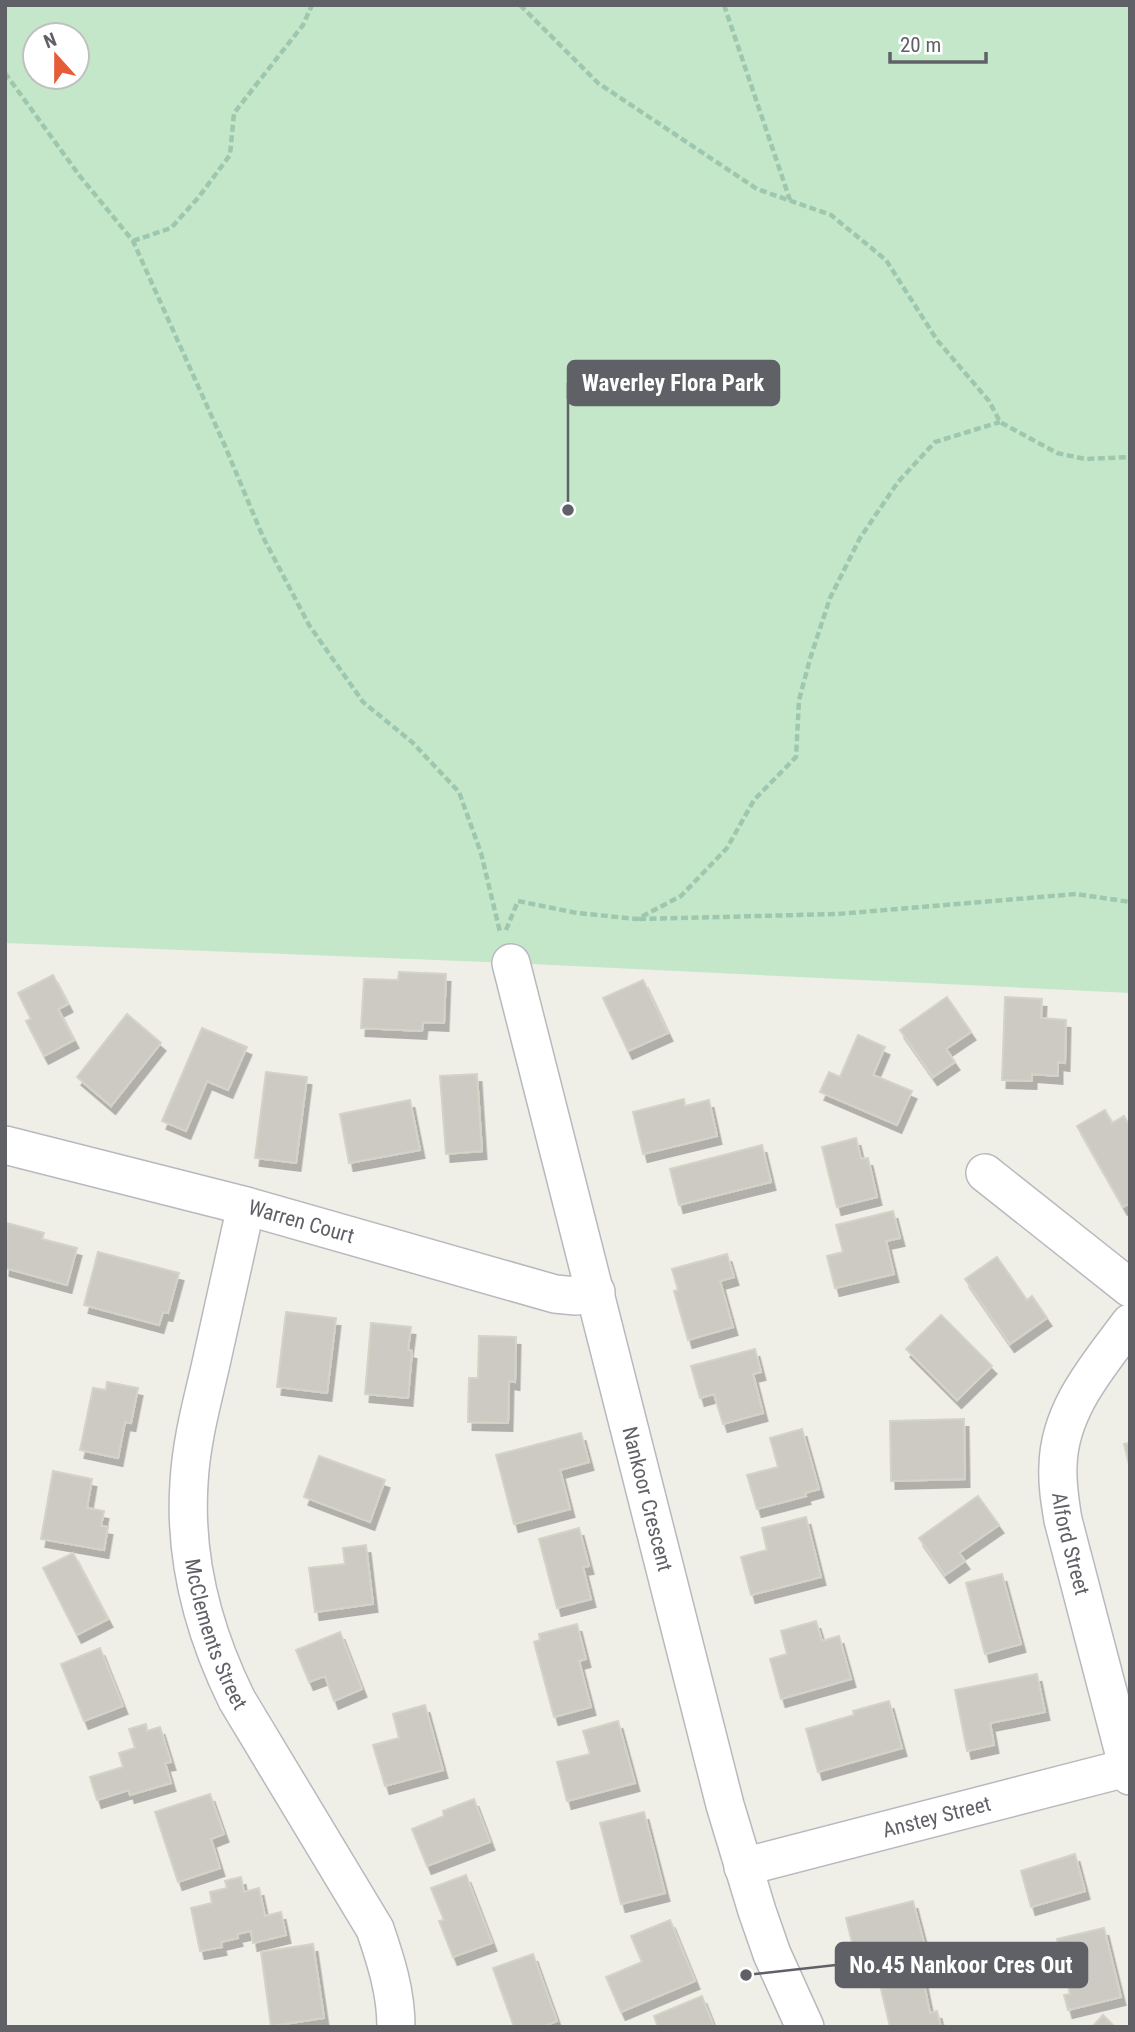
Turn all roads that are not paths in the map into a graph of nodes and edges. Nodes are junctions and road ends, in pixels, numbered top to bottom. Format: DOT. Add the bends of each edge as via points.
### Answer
graph roads {
  1 [pos="511,963"];
  2 [pos="5,1145"];
  3 [pos="985,1173"];
  4 [pos="246,1206"];
  5 [pos="1130,1288"];
  6 [pos="596,1292"];
  7 [pos="1130,1323"];
  8 [pos="1129,1770"];
  9 [pos="743,1867"];
  10 [pos="396,2027"];
  11 [pos="804,2027"];
  1 -- 6 [label="street, Nankoor Crescent"];
  2 -- 4 [label="street, Warren Court"];
  3 -- 5 [label="street"];
  4 -- 6 [label="street, Warren Court" via="555,1294"];
  4 -- 10 [label="street, McClements Street" via="194,1441 189,1485 195,1579 204,1623 237,1700 375,1929 389,1971"];
  6 -- 9 [label="street, Nankoor Crescent"];
  7 -- 8 [label="street, Alford Street" via="1081,1389 1058,1462 1063,1520"];
  8 -- 9 [label="street, Anstey Street"];
  9 -- 11 [label="street, Nankoor Crescent" via="772,1954"];
}
